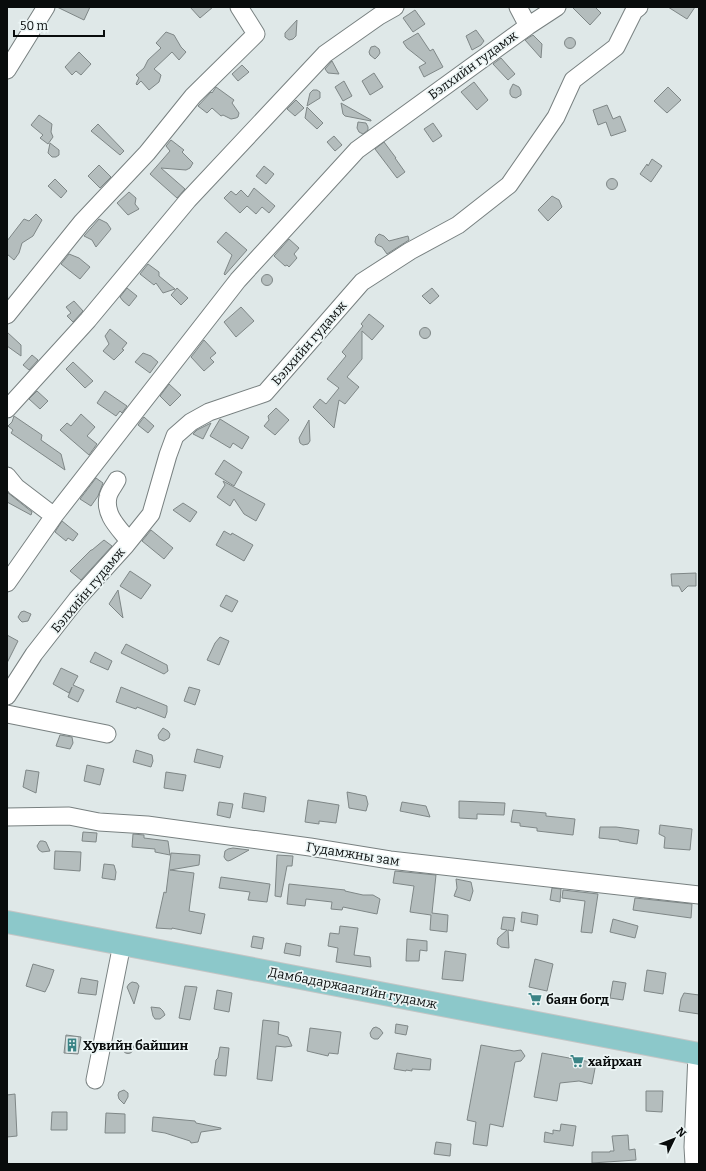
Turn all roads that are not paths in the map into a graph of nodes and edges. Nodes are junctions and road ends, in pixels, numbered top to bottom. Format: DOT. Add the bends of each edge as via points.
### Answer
graph roads {
  1 [pos="46,7"];
  2 [pos="239,7"];
  3 [pos="395,7"];
  4 [pos="518,7"];
  5 [pos="557,7"];
  6 [pos="639,7"];
  7 [pos="528,26"];
  8 [pos="7,70"];
  9 [pos="7,315"];
  10 [pos="7,408"];
  11 [pos="7,476"];
  12 [pos="117,480"];
  13 [pos="54,516"];
  14 [pos="129,541"];
  15 [pos="7,584"];
  16 [pos="7,696"];
  17 [pos="7,714"];
  18 [pos="107,734"];
  19 [pos="7,817"];
  20 [pos="699,895"];
  21 [pos="7,922"];
  22 [pos="122,944"];
  23 [pos="698,1054"];
  24 [pos="95,1080"];
  25 [pos="694,1164"];
  1 -- 8 [label="street"];
  2 -- 9 [label="street" via="256,34 193,96 147,153 82,222"];
  3 -- 10 [label="street" via="325,54 188,200 88,320"];
  4 -- 7 [label="street, Бэлхийн гудамж"];
  5 -- 7 [label="street, Бэлхийн гудамж"];
  6 -- 14 [label="street, Бэлхийн гудамж" via="634,11 616,47 573,80 556,118 509,185 458,225 410,251 362,282 265,394 209,412 190,422 175,436 151,514"];
  7 -- 13 [label="street, Бэлхийн гудамж" via="357,150 238,280"];
  11 -- 13 [label="street" via="16,487"];
  12 -- 14 [label="street" via="108,495 108,511"];
  13 -- 15 [label="street, Бэлхийн гудамж"];
  14 -- 16 [label="street, Бэлхийн гудамж" via="77,599 34,654"];
  17 -- 18 [label="street"];
  19 -- 20 [label="street, Гудамжны зам" via="69,816 99,822 148,825 310,847 390,860"];
  21 -- 22 [label="main road, Дамбадаржаагийн гудамж"];
  22 -- 23 [label="main road, Дамбадаржаагийн гудамж"];
  22 -- 24 [label="street"];
  23 -- 25 [label="street"];
}
